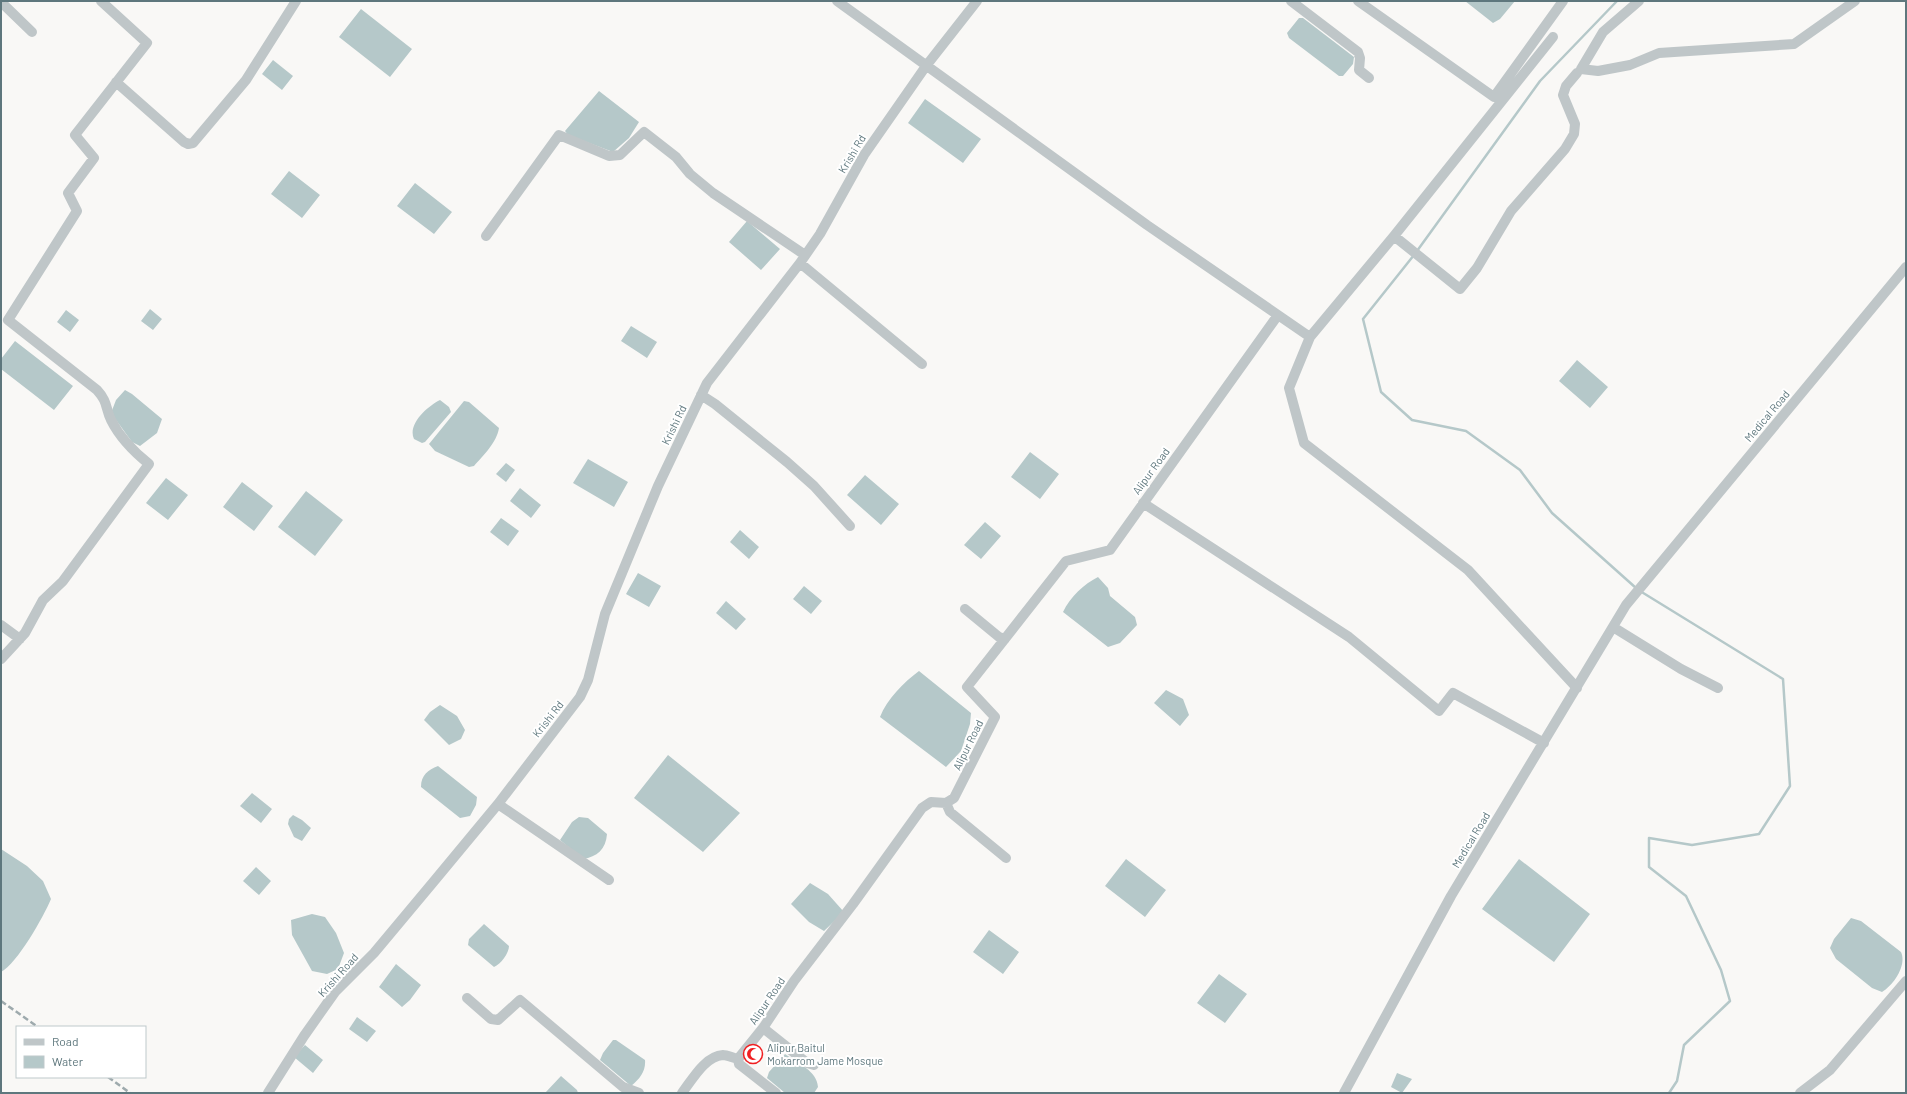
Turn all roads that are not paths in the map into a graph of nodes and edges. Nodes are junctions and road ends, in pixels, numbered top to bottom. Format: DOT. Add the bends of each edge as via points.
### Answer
graph roads {
  1 [pos="100,1"];
  2 [pos="296,1"];
  3 [pos="837,1"];
  4 [pos="977,1"];
  5 [pos="1291,1"];
  6 [pos="1358,1"];
  7 [pos="1562,1"];
  8 [pos="1639,1"];
  9 [pos="1855,1"];
  10 [pos="1,2"];
  11 [pos="32,32"];
  12 [pos="1553,37"];
  13 [pos="926,66"];
  14 [pos="1577,72"];
  15 [pos="1369,78"];
  16 [pos="116,82"];
  17 [pos="486,236"];
  18 [pos="1394,236"];
  19 [pos="802,259"];
  20 [pos="1906,266"];
  21 [pos="1278,315"];
  22 [pos="1310,337"];
  23 [pos="922,364"];
  24 [pos="701,395"];
  25 [pos="1143,503"];
  26 [pos="850,526"];
  27 [pos="965,609"];
  28 [pos="1,625"];
  29 [pos="1613,626"];
  30 [pos="20,639"];
  31 [pos="1005,639"];
  32 [pos="1,659"];
  33 [pos="1577,688"];
  34 [pos="1718,688"];
  35 [pos="1544,743"];
  36 [pos="946,803"];
  37 [pos="498,804"];
  38 [pos="1006,858"];
  39 [pos="435,880"];
  40 [pos="609,880"];
  41 [pos="1906,981"];
  42 [pos="467,998"];
  43 [pos="763,1028"];
  44 [pos="738,1059"];
  45 [pos="814,1065"];
  46 [pos="268,1093"];
  47 [pos="639,1093"];
  48 [pos="682,1093"];
  49 [pos="776,1093"];
  50 [pos="1344,1093"];
  51 [pos="1800,1093"];
  1 -- 16 [label="street" via="147,43"];
  2 -- 16 [label="street" via="246,80 193,143 184,142"];
  3 -- 13 [label="street"];
  4 -- 13 [label="street, Krishi Rd"];
  5 -- 15 [label="street" via="1358,52 1359,70"];
  6 -- 7 [label="street" via="1494,97"];
  8 -- 9 [label="street" via="1603,32 1581,69 1598,71 1630,65 1659,53 1794,44"];
  10 -- 11 [label="street"];
  12 -- 18 [label="street"];
  13 -- 19 [label="street, Krishi Rd" via="864,155 820,234"];
  13 -- 21 [label="street"];
  14 -- 18 [label="street" via="1566,86 1563,95 1575,124 1574,134 1565,149 1511,212 1473,273 1460,289"];
  16 -- 30 [label="street" via="75,135 94,158 68,193 77,211 8,320 106,400 110,418 132,450 150,464 63,581 43,600"];
  17 -- 19 [label="street" via="559,135 609,156 620,155 644,132 676,156 690,174 713,193"];
  18 -- 22 [label="street"];
  19 -- 23 [label="street"];
  19 -- 24 [label="street, Krishi Rd" via="707,383"];
  20 -- 29 [label="street, Medical Road" via="1626,605"];
  21 -- 22 [label="street"];
  21 -- 25 [label="street, Alipur Road"];
  22 -- 33 [label="street" via="1289,388 1304,443 1468,570"];
  24 -- 26 [label="street" via="716,404 787,462 814,486"];
  24 -- 37 [label="street, Krishi Rd" via="658,486 605,614 588,680 580,697"];
  25 -- 31 [label="street, Alipur Road" via="1110,550 1066,560"];
  25 -- 35 [label="street" via="1349,637 1438,711 1453,693"];
  27 -- 31 [label="street"];
  28 -- 30 [label="street"];
  29 -- 33 [label="street, Medical Road"];
  29 -- 34 [label="street" via="1681,669"];
  30 -- 32 [label="street"];
  31 -- 36 [label="street, Alipur Road" via="967,687 995,717 961,787 954,798"];
  33 -- 35 [label="street, Medical Road"];
  35 -- 50 [label="street, Medical Road" via="1451,896"];
  36 -- 38 [label="street" via="950,812"];
  36 -- 43 [label="street, Alipur Road" via="931,802 922,808 794,981"];
  37 -- 39 [label="street, Krishi Rd"];
  37 -- 40 [label="street"];
  39 -- 46 [label="street, Krishi Road" via="374,953 335,992"];
  41 -- 51 [label="street" via="1830,1070"];
  42 -- 47 [label="street" via="491,1019 498,1020 520,1000 622,1088"];
  43 -- 44 [label="street, Alipur Road"];
  43 -- 45 [label="street"];
  44 -- 48 [label="street" via="723,1055 713,1058 705,1064"];
  44 -- 49 [label="street" via="739,1064"];
}
